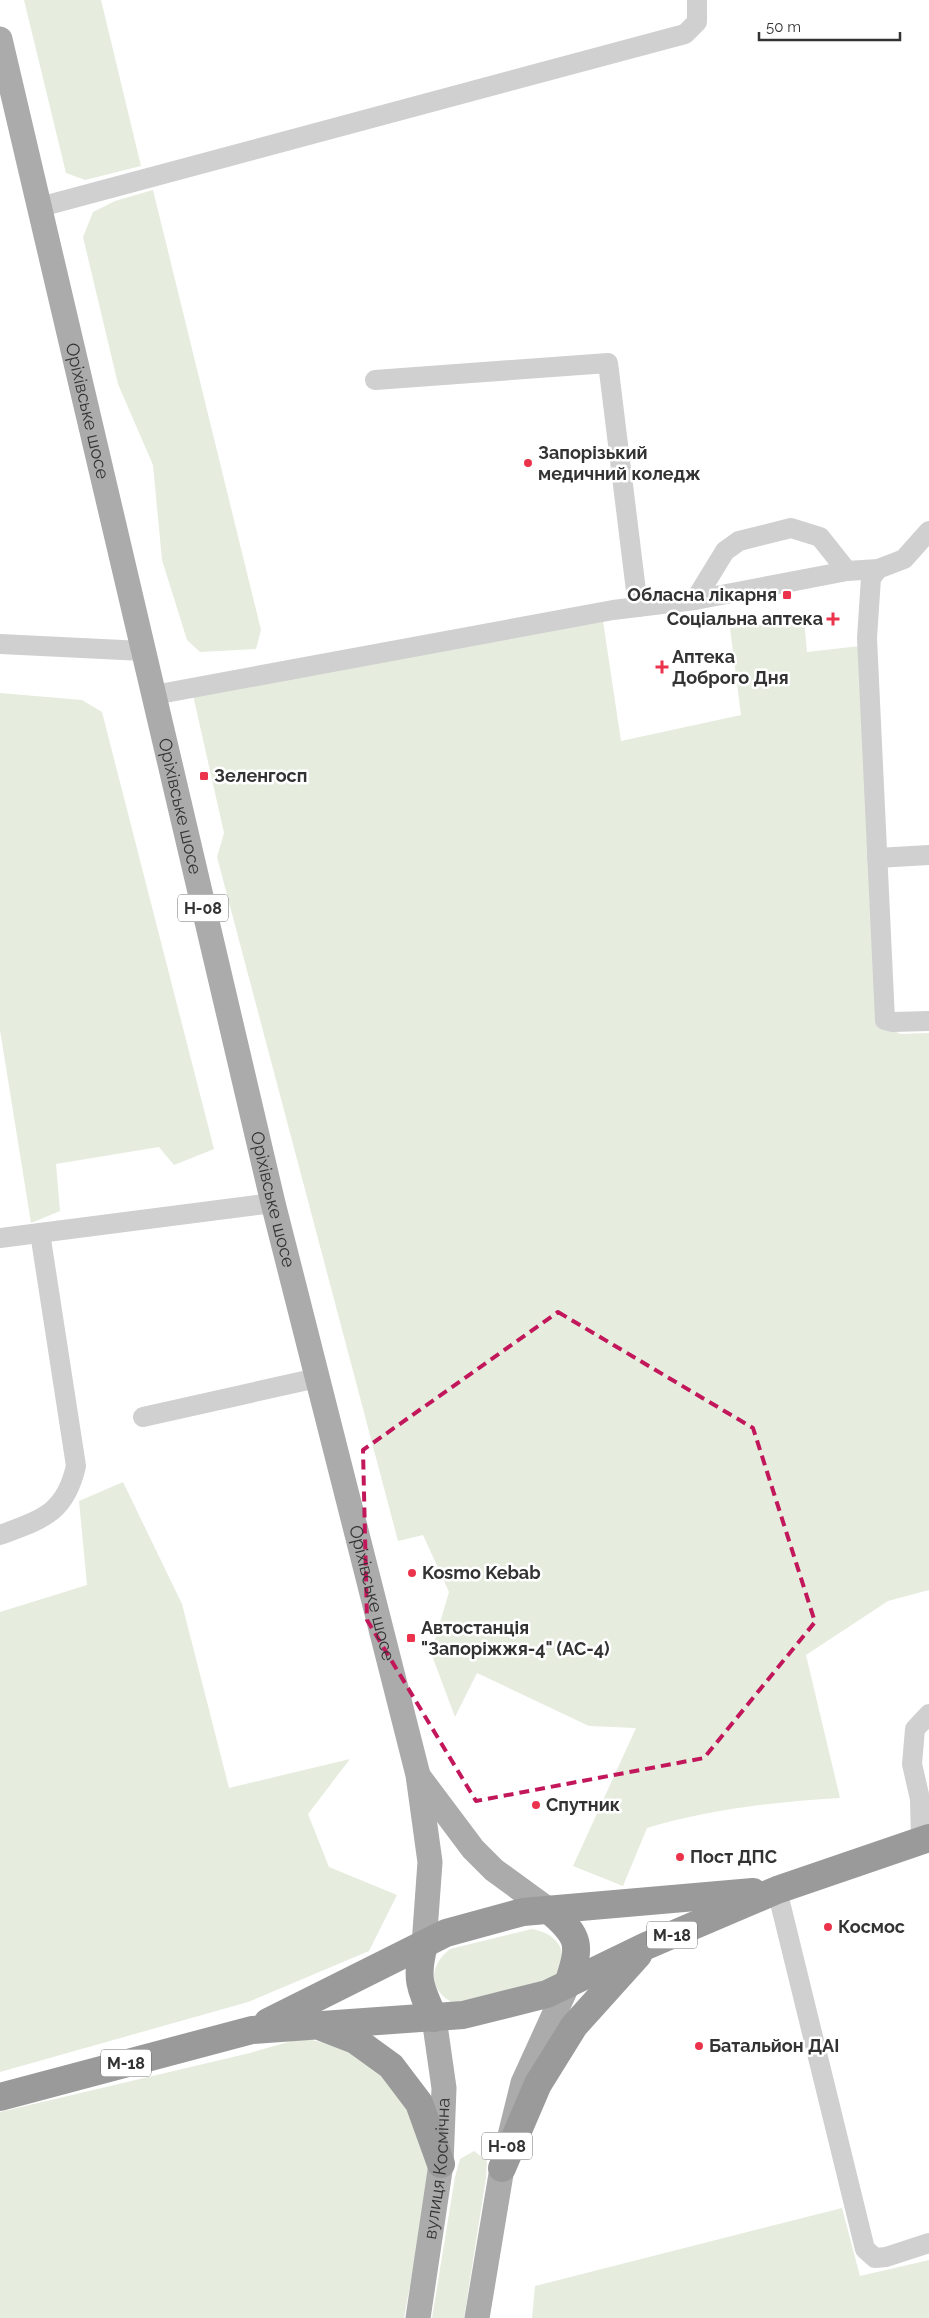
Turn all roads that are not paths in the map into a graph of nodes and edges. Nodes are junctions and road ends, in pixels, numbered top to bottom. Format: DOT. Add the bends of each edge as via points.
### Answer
graph roads {
  1 [pos="697,0"];
  2 [pos="0,39"];
  3 [pos="40,207"];
  4 [pos="375,380"];
  5 [pos="929,531"];
  6 [pos="878,569"];
  7 [pos="847,571"];
  8 [pos="695,600"];
  9 [pos="638,607"];
  10 [pos="0,644"];
  11 [pos="143,650"];
  12 [pos="154,695"];
  13 [pos="929,855"];
  14 [pos="877,858"];
  15 [pos="929,1021"];
  16 [pos="273,1203"];
  17 [pos="40,1233"];
  18 [pos="0,1238"];
  19 [pos="317,1378"];
  20 [pos="143,1417"];
  21 [pos="0,1535"];
  22 [pos="929,1714"];
  23 [pos="418,1775"];
  24 [pos="925,1839"];
  25 [pos="777,1890"];
  26 [pos="549,1910"];
  27 [pos="424,1945"];
  28 [pos="646,1946"];
  29 [pos="568,1984"];
  30 [pos="434,2018"];
  31 [pos="313,2024"];
  32 [pos="252,2030"];
  33 [pos="0,2097"];
  34 [pos="441,2164"];
  35 [pos="502,2168"];
  36 [pos="929,2243"];
  37 [pos="418,2318"];
  38 [pos="477,2318"];
  1 -- 3 [label="street" via="697,22 685,34"];
  2 -- 3 [label="main road, Оріхівське шосе / Н-08"];
  3 -- 11 [label="main road, Оріхівське шосе / Н-08"];
  4 -- 9 [label="street" via="608,363"];
  5 -- 6 [label="street" via="904,559"];
  6 -- 7 [label="street"];
  6 -- 14 [label="street" via="871,578 867,638"];
  7 -- 8 [label="street"];
  7 -- 8 [label="street" via="820,537 791,528 739,541 725,551"];
  8 -- 9 [label="street"];
  9 -- 12 [label="street"];
  10 -- 11 [label="street"];
  11 -- 12 [label="main road, Оріхівське шосе / Н-08"];
  12 -- 16 [label="main road, Оріхівське шосе / Н-08"];
  13 -- 14 [label="street"];
  14 -- 15 [label="street" via="884,1020"];
  16 -- 17 [label="street"];
  16 -- 19 [label="main road, Оріхівське шосе / Н-08"];
  17 -- 18 [label="street"];
  17 -- 21 [label="street" via="76,1466 72,1486 61,1505 32,1523"];
  19 -- 20 [label="street"];
  19 -- 23 [label="main road, Оріхівське шосе / Н-08"];
  22 -- 24 [label="street" via="916,1729 912,1764"];
  23 -- 26 [label="main road, Оріхівське шосе / Н-08" via="473,1849 494,1870"];
  23 -- 27 [label="main road, Оріхівське шосе / Н-08" via="430,1862"];
  24 -- 25 [label="highway, М-18"];
  25 -- 26 [label="highway, М-18"];
  25 -- 28 [label="highway, М-18"];
  25 -- 36 [label="street" via="866,2250 875,2258 886,2257"];
  26 -- 27 [label="highway, М-18" via="524,1912 446,1933"];
  26 -- 29 [label="highway, Н-08" via="568,1926 576,1943 576,1958"];
  27 -- 30 [label="highway, Н-08" via="419,1963 420,1985"];
  27 -- 32 [label="highway, М-18"];
  28 -- 29 [label="highway, М-18"];
  28 -- 35 [label="highway" via="574,2026 538,2084"];
  29 -- 30 [label="highway, М-18" via="547,1994 463,2015"];
  29 -- 35 [label="main road, Н-08" via="523,2084"];
  30 -- 31 [label="highway, М-18"];
  30 -- 34 [label="main road, вулиця Космічна / Н-08" via="444,2088"];
  31 -- 32 [label="highway, М-18"];
  31 -- 34 [label="highway" via="355,2040 391,2066 419,2102"];
  32 -- 33 [label="highway, М-18"];
  34 -- 37 [label="main road, вулиця Космічна / Н-08"];
  35 -- 38 [label="main road, Н-08"];
}
